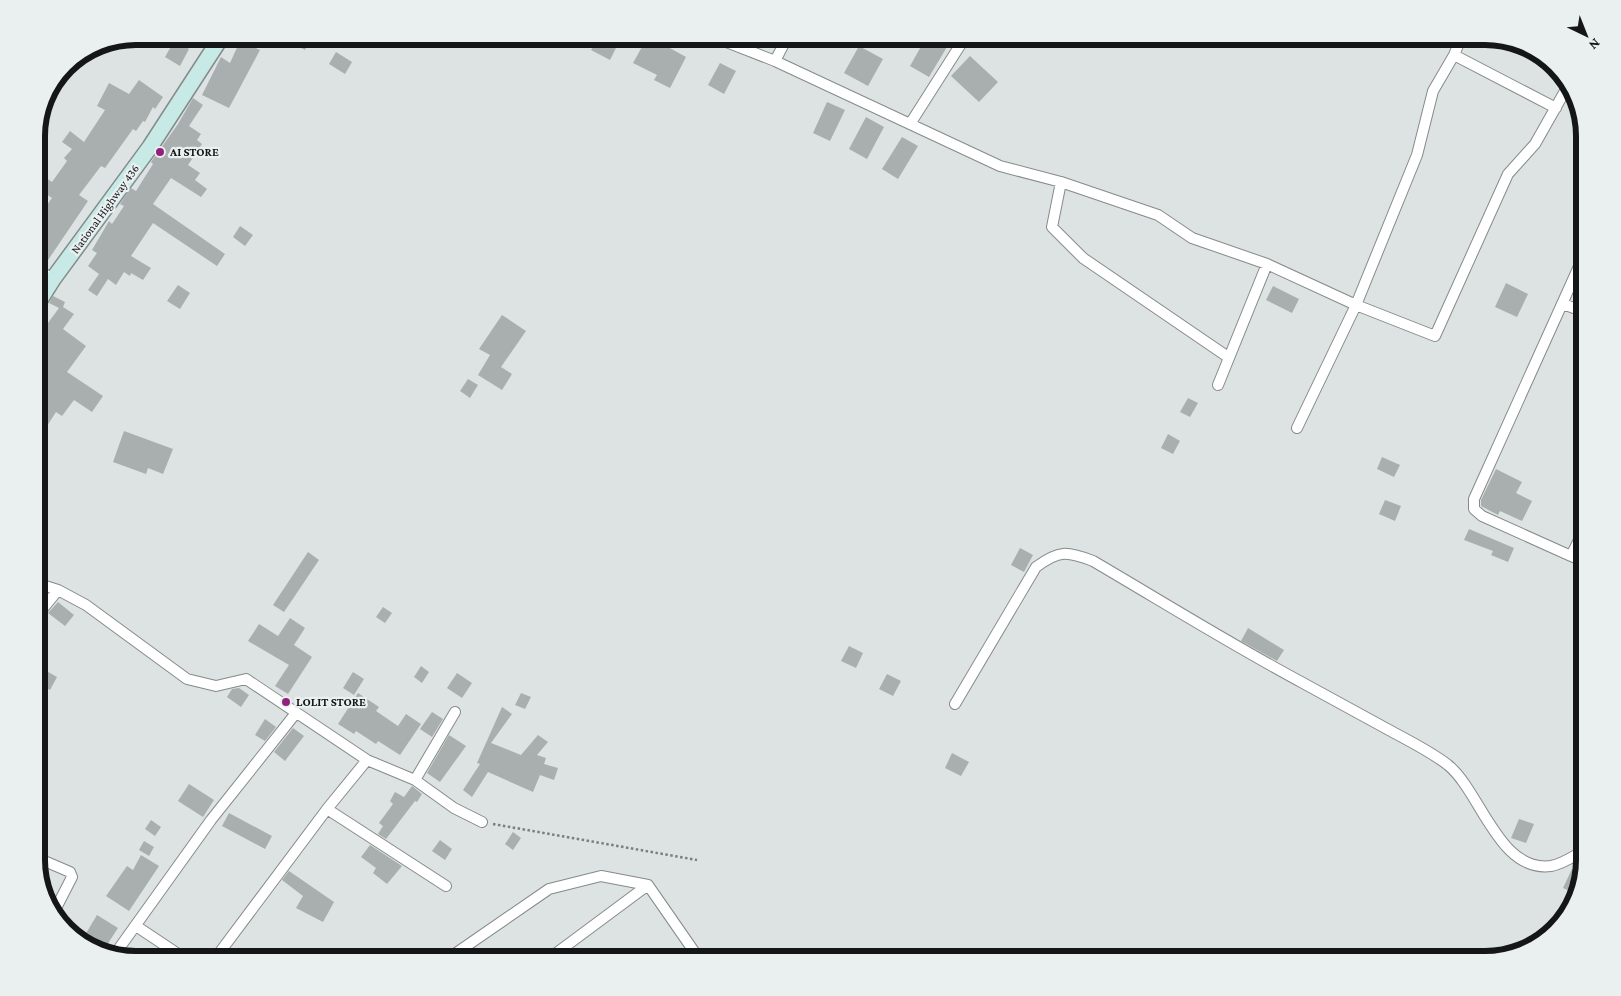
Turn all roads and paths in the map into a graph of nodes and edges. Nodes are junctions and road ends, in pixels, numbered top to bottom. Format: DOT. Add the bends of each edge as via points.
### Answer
graph roads {
  1 [pos="216,45"];
  2 [pos="734,45"];
  3 [pos="783,45"];
  4 [pos="957,45"];
  5 [pos="1458,45"];
  6 [pos="1454,55"];
  7 [pos="775,61"];
  8 [pos="1565,92"];
  9 [pos="1556,108"];
  10 [pos="910,124"];
  11 [pos="1061,182"];
  12 [pos="1267,264"];
  13 [pos="45,274"];
  14 [pos="1576,274"];
  15 [pos="53,279"];
  16 [pos="45,292"];
  17 [pos="1563,304"];
  18 [pos="1356,305"];
  19 [pos="1576,309"];
  20 [pos="1228,358"];
  21 [pos="1218,385"];
  22 [pos="1297,428"];
  23 [pos="1576,546"];
  24 [pos="1571,556"];
  25 [pos="1576,558"];
  26 [pos="45,586"];
  27 [pos="58,590"];
  28 [pos="45,606"];
  29 [pos="955,704"];
  30 [pos="296,712"];
  31 [pos="455,712"];
  32 [pos="367,760"];
  33 [pos="415,780"];
  34 [pos="327,808"];
  35 [pos="482,822"];
  36 [pos="1576,855"];
  37 [pos="698,860"];
  38 [pos="45,861"];
  39 [pos="648,885"];
  40 [pos="446,886"];
  41 [pos="57,906"];
  42 [pos="136,926"];
  43 [pos="119,949"];
  44 [pos="693,950"];
  45 [pos="173,951"];
  46 [pos="221,951"];
  47 [pos="459,951"];
  48 [pos="559,951"];
  1 -- 15 [label="main road, National Highway 436" via="150,147"];
  2 -- 7 [label="street"];
  3 -- 7 [label="street"];
  4 -- 10 [label="street"];
  5 -- 6 [label="street"];
  6 -- 9 [label="street"];
  6 -- 18 [label="street" via="1433,91 1417,155"];
  7 -- 10 [label="street"];
  8 -- 9 [label="street"];
  9 -- 18 [label="street" via="1535,144 1508,174 1435,336"];
  10 -- 11 [label="street" via="1000,166"];
  11 -- 12 [label="street" via="1158,215 1192,238"];
  11 -- 20 [label="street" via="1052,227 1083,258"];
  12 -- 18 [label="street"];
  12 -- 20 [label="street"];
  13 -- 15 [label="street"];
  14 -- 17 [label="street"];
  15 -- 16 [label="main road, National Highway 436"];
  17 -- 19 [label="street"];
  17 -- 24 [label="street" via="1474,499 1474,509 1482,516"];
  18 -- 22 [label="street"];
  20 -- 21 [label="street"];
  23 -- 24 [label="street"];
  24 -- 25 [label="street"];
  26 -- 27 [label="street"];
  27 -- 28 [label="street"];
  27 -- 30 [label="street" via="86,605 187,679 216,686 246,679"];
  29 -- 36 [label="street" via="1036,567 1055,555 1065,552 1076,554 1274,668 1431,753 1469,788 1502,843 1521,860 1537,866 1550,866"];
  30 -- 32 [label="street"];
  30 -- 42 [label="street" via="211,820"];
  31 -- 33 [label="street"];
  32 -- 33 [label="street"];
  32 -- 34 [label="street"];
  33 -- 35 [label="street" via="454,808"];
  34 -- 40 [label="street"];
  34 -- 46 [label="street"];
  35 -- 37 [label="path"];
  38 -- 41 [label="street" via="70,872 72,877"];
  39 -- 44 [label="street"];
  39 -- 47 [label="street" via="600,876 549,889"];
  39 -- 48 [label="street"];
  42 -- 43 [label="street"];
  42 -- 45 [label="street"];
}
